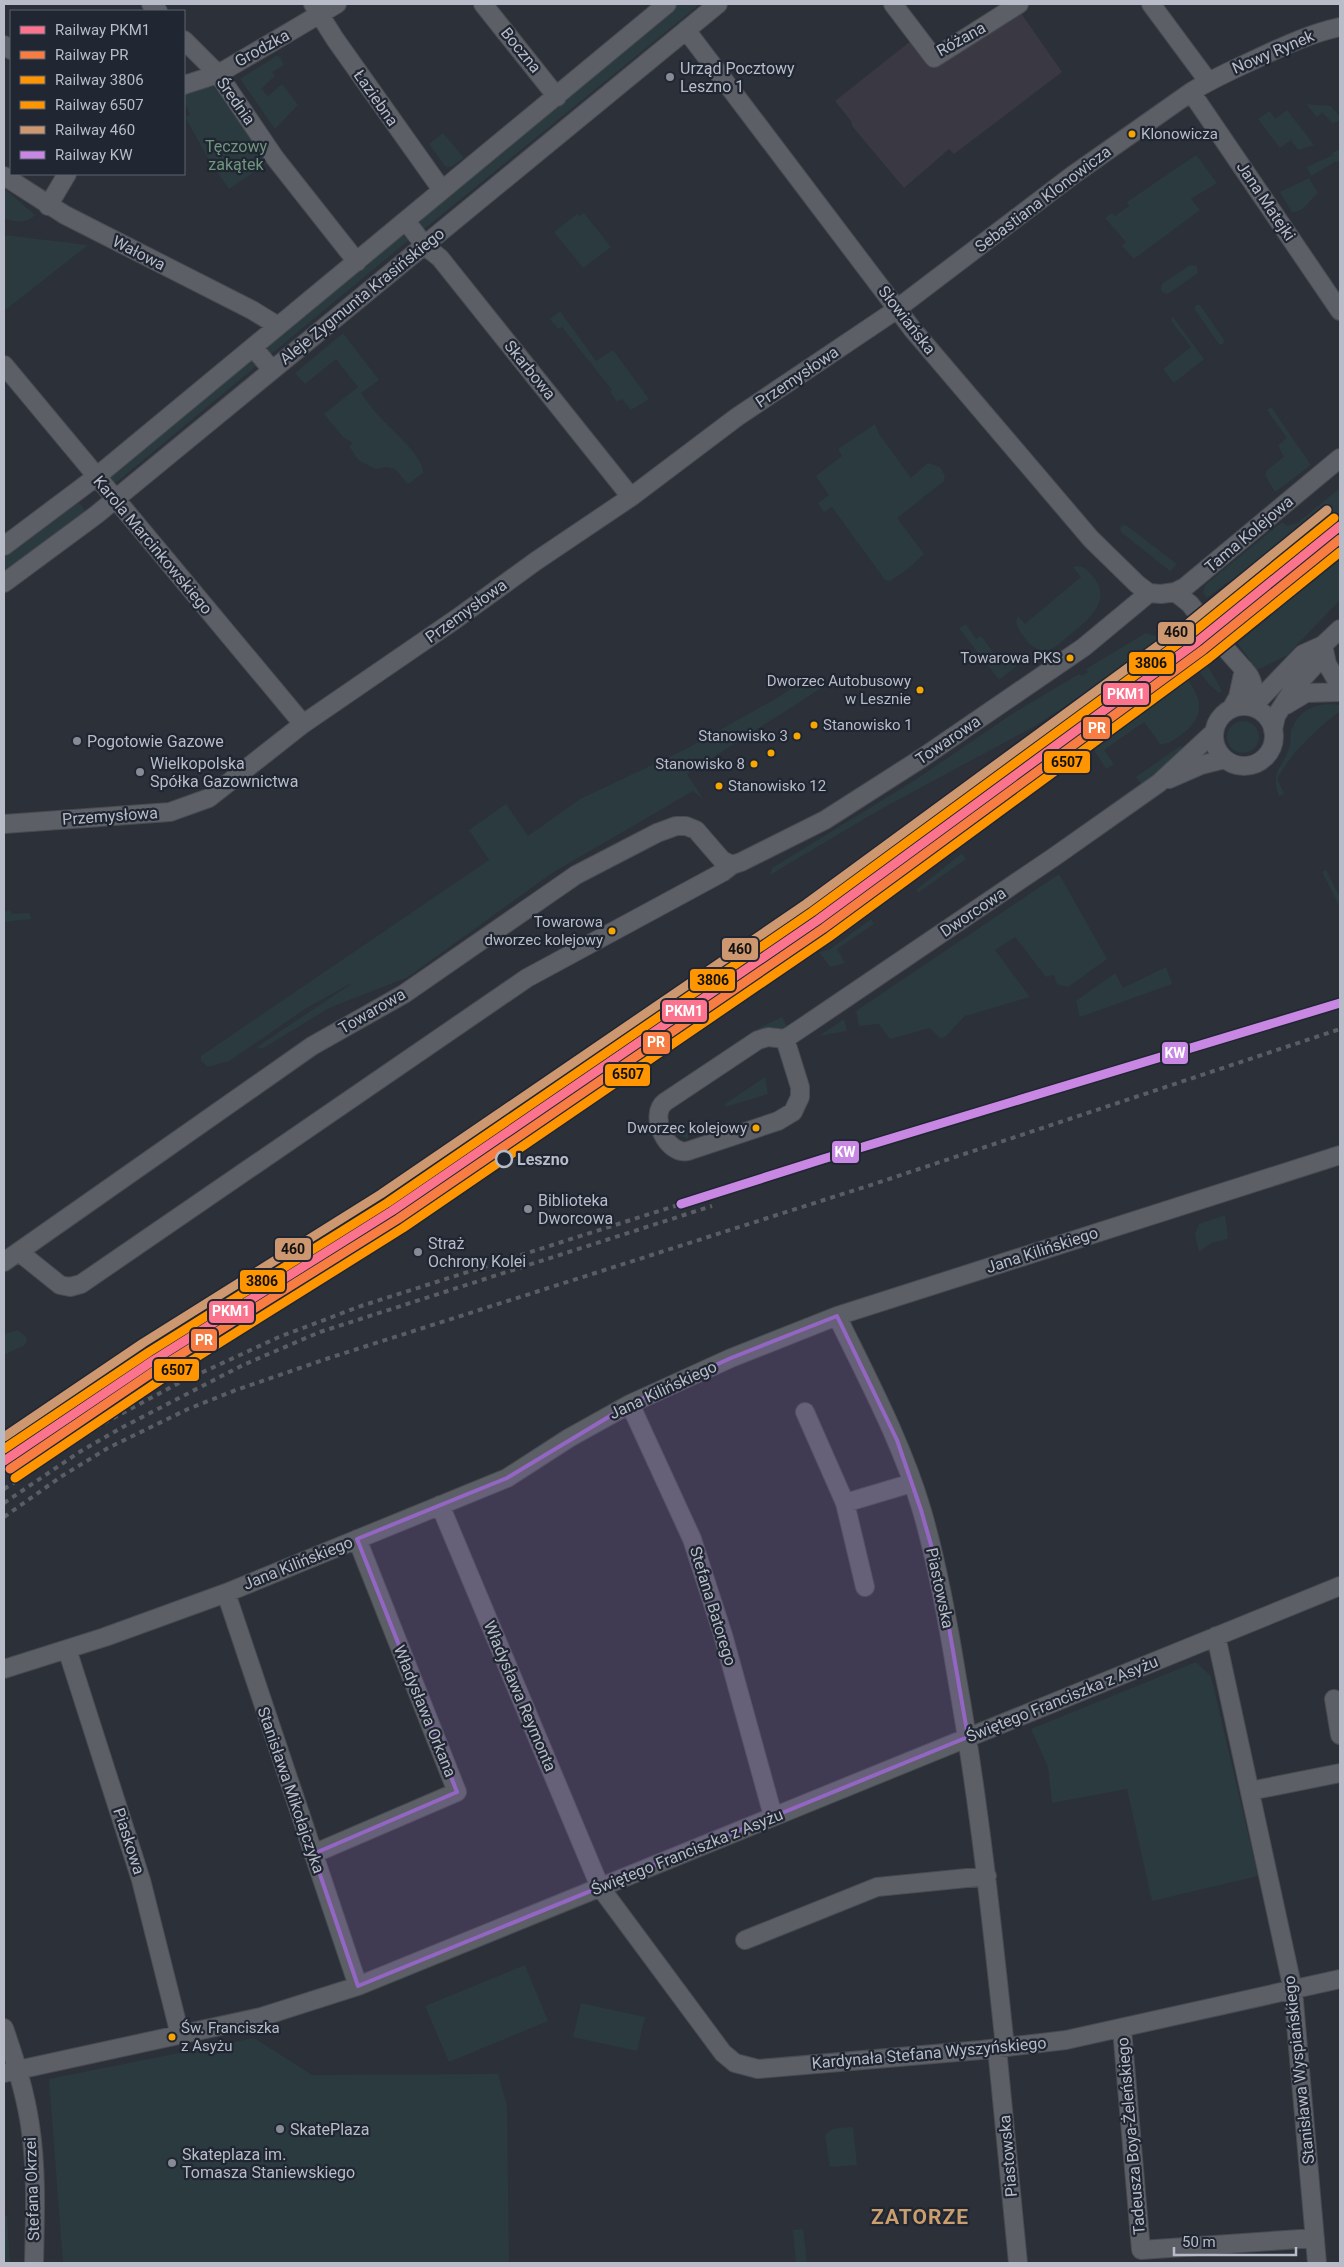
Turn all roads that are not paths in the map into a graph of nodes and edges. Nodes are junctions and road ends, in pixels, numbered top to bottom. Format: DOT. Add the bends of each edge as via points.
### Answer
graph roads {
  1 [pos="337,4"];
  2 [pos="484,4"];
  3 [pos="667,4"];
  4 [pos="718,4"];
  5 [pos="893,4"];
  6 [pos="1020,4"];
  7 [pos="1151,4"];
  8 [pos="316,9"];
  9 [pos="1340,27"];
  10 [pos="686,30"];
  11 [pos="185,41"];
  12 [pos="218,74"];
  13 [pos="1208,81"];
  14 [pos="185,85"];
  15 [pos="1191,92"];
  16 [pos="557,96"];
  17 [pos="66,175"];
  18 [pos="4,176"];
  19 [pos="442,190"];
  20 [pos="48,206"];
  21 [pos="406,221"];
  22 [pos="425,246"];
  23 [pos="357,262"];
  24 [pos="897,308"];
  25 [pos="1340,311"];
  26 [pos="278,326"];
  27 [pos="253,347"];
  28 [pos="4,365"];
  29 [pos="272,370"];
  30 [pos="1340,458"];
  31 [pos="96,477"];
  32 [pos="631,497"];
  33 [pos="115,500"];
  34 [pos="4,546"];
  35 [pos="4,584"];
  36 [pos="1175,592"];
  37 [pos="1149,593"];
  38 [pos="1340,629"];
  39 [pos="1332,647"];
  40 [pos="1244,668"];
  41 [pos="1340,686"];
  42 [pos="1340,692"];
  43 [pos="1283,706"];
  44 [pos="1252,707"];
  45 [pos="1231,709"];
  46 [pos="303,724"];
  47 [pos="1273,730"];
  48 [pos="1214,732"];
  49 [pos="1225,759"];
  50 [pos="1159,783"];
  51 [pos="4,824"];
  52 [pos="732,865"];
  53 [pos="785,1039"];
  54 [pos="1340,1155"];
  55 [pos="19,1252"];
  56 [pos="4,1262"];
  57 [pos="837,1316"];
  58 [pos="630,1404"];
  59 [pos="804,1412"];
  60 [pos="912,1483"];
  61 [pos="845,1503"];
  62 [pos="440,1505"];
  63 [pos="357,1539"];
  64 [pos="1340,1586"];
  65 [pos="865,1587"];
  66 [pos="226,1593"];
  67 [pos="1216,1636"];
  68 [pos="67,1649"];
  69 [pos="4,1669"];
  70 [pos="1334,1699"];
  71 [pos="1340,1736"];
  72 [pos="968,1737"];
  73 [pos="1340,1773"];
  74 [pos="1250,1791"];
  75 [pos="773,1816"];
  76 [pos="313,1854"];
  77 [pos="987,1876"];
  78 [pos="600,1887"];
  79 [pos="745,1940"];
  80 [pos="1340,1979"];
  81 [pos="358,1986"];
  82 [pos="1293,1990"];
  83 [pos="4,2028"];
  84 [pos="1122,2029"];
  85 [pos="180,2035"];
  86 [pos="1001,2048"];
  87 [pos="11,2072"];
  88 [pos="1315,2238"];
  89 [pos="34,2263"];
  90 [pos="1018,2263"];
  91 [pos="1317,2263"];
  1 -- 8 [label="street, Grodzka"];
  2 -- 16 [label="street, Boczna"];
  3 -- 16 [label="street, Aleje Zygmunta Krasińskiego"];
  4 -- 10 [label="street, Aleje Zygmunta Krasińskiego"];
  5 -- 6 [label="street, Różana" via="934,58"];
  7 -- 13 [label="street"];
  8 -- 12 [label="street, Grodzka"];
  8 -- 19 [label="street, Łaziebna"];
  9 -- 13 [label="street, Nowy Rynek" via="1314,34"];
  10 -- 22 [label="street, Aleje Zygmunta Krasińskiego"];
  10 -- 24 [label="street, Słowiańska"];
  11 -- 12 [label="street, Średnia"];
  12 -- 14 [label="street, Grodzka"];
  12 -- 23 [label="street, Średnia" via="272,153"];
  13 -- 15 [label="street, Nowy Rynek"];
  15 -- 24 [label="street, Sebastiana Klonowicza" via="1073,175"];
  15 -- 25 [label="street, Jana Matejki"];
  16 -- 19 [label="street, Aleje Zygmunta Krasińskiego"];
  17 -- 20 [label="street"];
  18 -- 20 [label="street, Wałowa"];
  19 -- 21 [label="street, Aleje Zygmunta Krasińskiego"];
  20 -- 26 [label="street, Wałowa"];
  21 -- 22 [label="street, Skarbowa"];
  21 -- 23 [label="street, Aleje Zygmunta Krasińskiego"];
  22 -- 29 [label="street, Aleje Zygmunta Krasińskiego"];
  22 -- 32 [label="street, Skarbowa" via="440,258"];
  23 -- 26 [label="street, Aleje Zygmunta Krasińskiego"];
  24 -- 32 [label="street, Przemysłowa" via="722,428"];
  24 -- 37 [label="street, Słowiańska" via="1090,539"];
  26 -- 27 [label="street, Aleje Zygmunta Krasińskiego"];
  27 -- 29 [label="street"];
  27 -- 31 [label="street, Aleje Zygmunta Krasińskiego"];
  28 -- 31 [label="street, Karola Marcinkowskiego"];
  29 -- 33 [label="street, Aleje Zygmunta Krasińskiego"];
  30 -- 36 [label="street, Tama Kolejowa" via="1194,580"];
  31 -- 33 [label="street, Karola Marcinkowskiego"];
  31 -- 34 [label="street, Aleje Zygmunta Krasińskiego"];
  32 -- 46 [label="street, Przemysłowa"];
  33 -- 35 [label="street, Aleje Zygmunta Krasińskiego"];
  33 -- 46 [label="street, Karola Marcinkowskiego"];
  36 -- 37 [label="street"];
  36 -- 40 [label="street" via="1190,604"];
  37 -- 52 [label="street, Towarowa" via="1070,658 856,802 795,837"];
  38 -- 39 [label="street"];
  39 -- 41 [label="street" via="1327,664"];
  39 -- 43 [label="street" via="1294,688"];
  39 -- 44 [label="street" via="1303,654"];
  40 -- 44 [label="street" via="1252,680"];
  40 -- 45 [label="street" via="1238,697"];
  42 -- 43 [label="street" via="1306,693"];
  43 -- 47 [label="street" via="1276,716"];
  44 -- 45 [label="street"];
  44 -- 47 [label="street" via="1266,716"];
  45 -- 48 [label="street" via="1218,721"];
  46 -- 51 [label="street, Przemysłowa" via="209,798 170,812"];
  47 -- 49 [label="street" via="1271,749 1260,762 1242,766"];
  48 -- 49 [label="street" via="1217,747"];
  48 -- 50 [label="street, Dworcowa"];
  49 -- 50 [label="street, Dworcowa" via="1201,765"];
  50 -- 53 [label="street, Dworcowa"];
  52 -- 55 [label="street, Towarowa" via="527,978 76,1286 60,1285"];
  52 -- 55 [label="street, Towarowa" via="722,860 696,830 676,826 576,875 404,994 312,1046"];
  53 -- 53 [label="street" via="768,1037 758,1040 661,1105 658,1119 670,1146 678,1152 688,1152 778,1121 793,1112 800,1097 800,1088"];
  54 -- 57 [label="street, Jana Kilińskiego"];
  55 -- 56 [label="street, Towarowa"];
  57 -- 58 [label="street, Jana Kilińskiego" via="731,1358"];
  57 -- 60 [label="street, Piastowska" via="897,1440"];
  58 -- 62 [label="street, Jana Kilińskiego" via="507,1478"];
  58 -- 75 [label="street, Stefana Batorego" via="692,1539 723,1635"];
  59 -- 61 [label="street"];
  60 -- 61 [label="street"];
  60 -- 72 [label="street, Piastowska" via="940,1576"];
  61 -- 65 [label="street"];
  62 -- 63 [label="street, Jana Kilińskiego"];
  62 -- 78 [label="street, Władysława Reymonta"];
  63 -- 66 [label="street, Jana Kilińskiego"];
  63 -- 76 [label="street, Władysława Orkana" via="457,1792"];
  64 -- 67 [label="street, Świętego Franciszka z Asyżu"];
  66 -- 68 [label="street, Jana Kilińskiego"];
  66 -- 76 [label="street, Stanisława Mikołajczyka"];
  67 -- 72 [label="street, Świętego Franciszka z Asyżu"];
  67 -- 74 [label="street, Stanisława Wyspiańskiego"];
  68 -- 69 [label="street, Jana Kilińskiego"];
  68 -- 85 [label="street, Piaskowa" via="141,1880"];
  70 -- 71 [label="street"];
  72 -- 75 [label="street, Świętego Franciszka z Asyżu"];
  72 -- 77 [label="street, Piastowska"];
  73 -- 74 [label="street"];
  74 -- 82 [label="street, Stanisława Wyspiańskiego"];
  75 -- 78 [label="street, Świętego Franciszka z Asyżu"];
  76 -- 81 [label="street, Stanisława Mikołajczyka"];
  77 -- 79 [label="street" via="877,1886"];
  77 -- 86 [label="street, Piastowska"];
  78 -- 81 [label="street, Świętego Franciszka z Asyżu"];
  78 -- 86 [label="street, Kardynała Stefana Wyszyńskiego" via="723,2053 735,2063 758,2069"];
  80 -- 82 [label="street, Kardynała Stefana Wyszyńskiego"];
  81 -- 85 [label="street, Świętego Franciszka z Asyżu" via="261,2018"];
  82 -- 84 [label="street, Kardynała Stefana Wyszyńskiego"];
  82 -- 88 [label="street, Stanisława Wyspiańskiego"];
  83 -- 87 [label="street, Stefana Okrzei"];
  84 -- 86 [label="street, Kardynała Stefana Wyszyńskiego"];
  84 -- 88 [label="street, Tadeusza Boya-Żeleńskiego" via="1141,2250"];
  85 -- 87 [label="street, Świętego Franciszka z Asyżu"];
  86 -- 90 [label="street, Piastowska"];
  87 -- 89 [label="street, Stefana Okrzei" via="30,2125 35,2168"];
  88 -- 91 [label="street, Stanisława Wyspiańskiego"];
}
